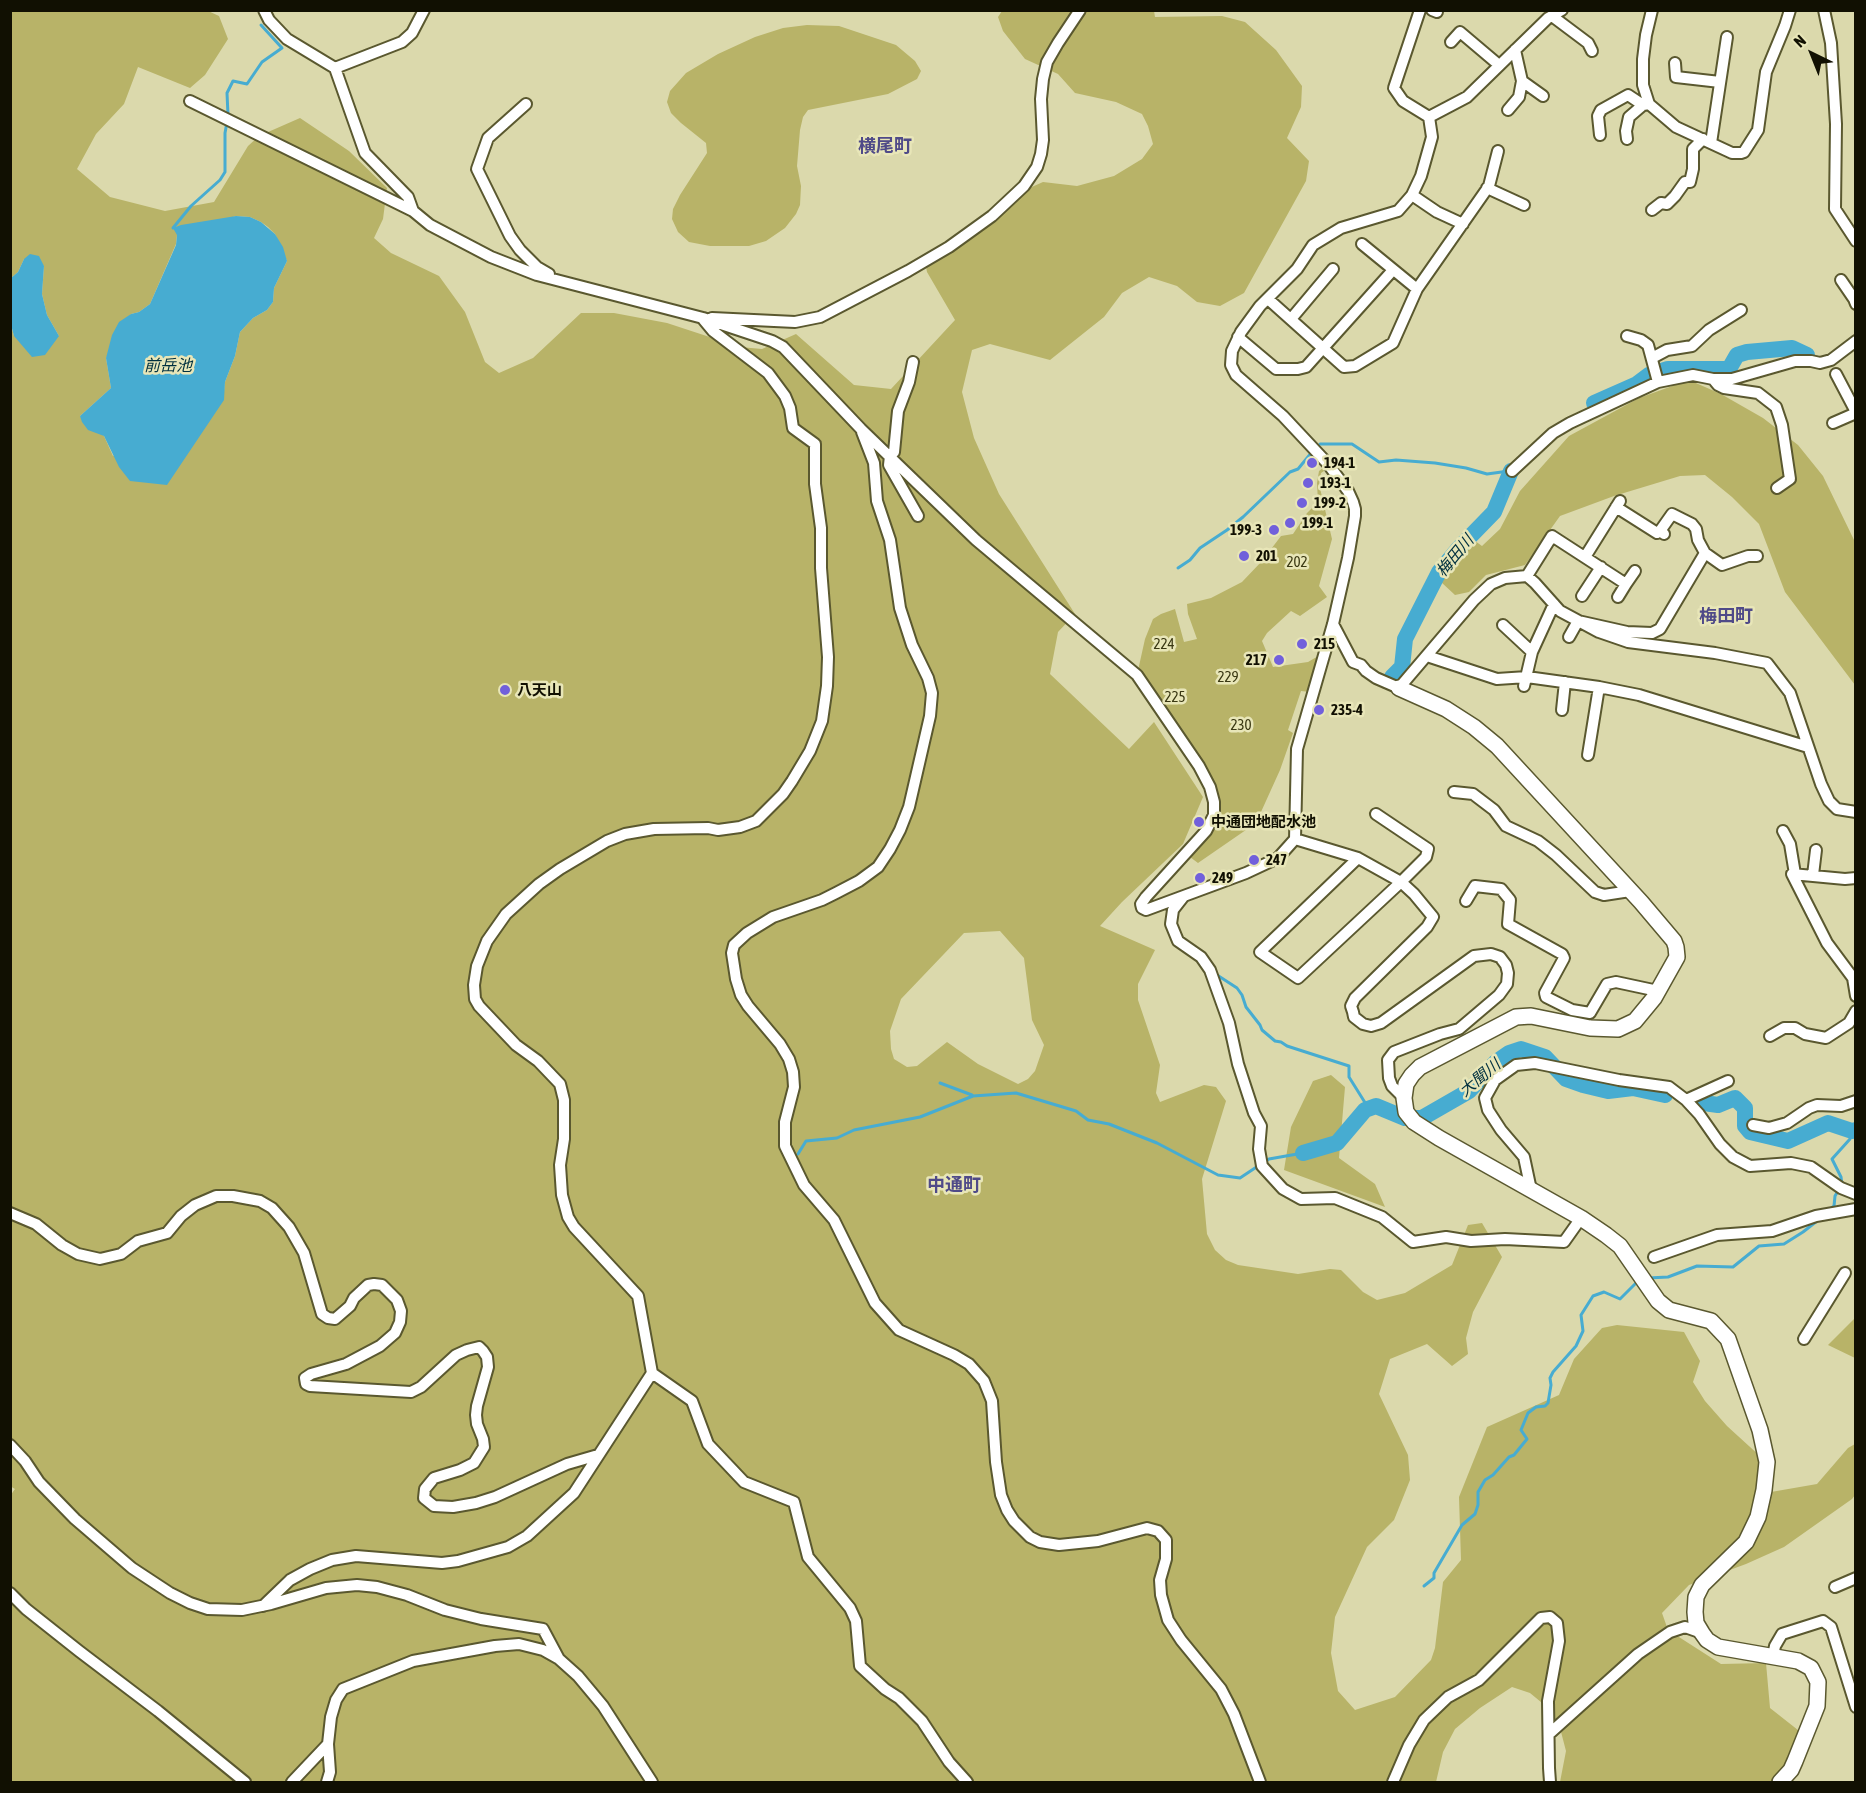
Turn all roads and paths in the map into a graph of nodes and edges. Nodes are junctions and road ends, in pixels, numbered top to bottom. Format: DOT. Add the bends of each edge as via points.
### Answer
graph roads {
  1 [pos="264,10"];
  2 [pos="424,10"];
  3 [pos="1080,10"];
  4 [pos="1420,10"];
  5 [pos="1562,10"];
  6 [pos="1652,10"];
  7 [pos="1790,10"];
  8 [pos="1824,10"];
  9 [pos="1547,15"];
  10 [pos="1727,37"];
  11 [pos="1451,42"];
  12 [pos="1515,50"];
  13 [pos="1592,51"];
  14 [pos="1675,63"];
  15 [pos="1499,65"];
  16 [pos="335,68"];
  17 [pos="1522,81"];
  18 [pos="1720,82"];
  19 [pos="1543,96"];
  20 [pos="190,101"];
  21 [pos="526,104"];
  22 [pos="1646,104"];
  23 [pos="1508,110"];
  24 [pos="1429,117"];
  25 [pos="1600,135"];
  26 [pos="1628,139"];
  27 [pos="1707,141"];
  28 [pos="1498,151"];
  29 [pos="1487,188"];
  30 [pos="1412,195"];
  31 [pos="1524,206"];
  32 [pos="1652,210"];
  33 [pos="413,211"];
  34 [pos="1462,224"];
  35 [pos="1856,241"];
  36 [pos="1362,244"];
  37 [pos="1333,269"];
  38 [pos="1393,270"];
  39 [pos="1841,280"];
  40 [pos="562,282"];
  41 [pos="1417,289"];
  42 [pos="1268,298"];
  43 [pos="1856,304"];
  44 [pos="1741,310"];
  45 [pos="702,318"];
  46 [pos="1291,319"];
  47 [pos="1627,336"];
  48 [pos="1238,337"];
  49 [pos="1856,341"];
  50 [pos="1324,349"];
  51 [pos="1652,358"];
  52 [pos="913,362"];
  53 [pos="1820,363"];
  54 [pos="1713,379"];
  55 [pos="1658,382"];
  56 [pos="1856,412"];
  57 [pos="1833,423"];
  58 [pos="861,429"];
  59 [pos="890,456"];
  60 [pos="1512,471"];
  61 [pos="1777,488"];
  62 [pos="918,516"];
  63 [pos="1705,553"];
  64 [pos="1757,556"];
  65 [pos="1585,557"];
  66 [pos="1601,567"];
  67 [pos="1635,571"];
  68 [pos="1527,576"];
  69 [pos="1626,584"];
  70 [pos="1582,591"];
  71 [pos="1618,597"];
  72 [pos="1554,604"];
  73 [pos="1578,621"];
  74 [pos="1339,624"];
  75 [pos="1503,625"];
  76 [pos="1569,637"];
  77 [pos="1335,645"];
  78 [pos="1532,652"];
  79 [pos="1427,656"];
  80 [pos="1526,681"];
  81 [pos="1565,682"];
  82 [pos="1599,687"];
  83 [pos="1399,688"];
  84 [pos="1563,710"];
  85 [pos="1808,747"];
  86 [pos="1588,756"];
  87 [pos="1454,792"];
  88 [pos="1856,812"];
  89 [pos="1376,814"];
  90 [pos="1783,831"];
  91 [pos="1295,839"];
  92 [pos="1816,850"];
  93 [pos="1358,858"];
  94 [pos="1795,874"];
  95 [pos="1813,875"];
  96 [pos="1856,878"];
  97 [pos="1401,882"];
  98 [pos="1630,891"];
  99 [pos="1184,895"];
  100 [pos="1466,901"];
  101 [pos="1658,991"];
  102 [pos="1856,996"];
  103 [pos="1856,1011"];
  104 [pos="1770,1036"];
  105 [pos="1728,1082"];
  106 [pos="1686,1100"];
  107 [pos="1856,1101"];
  108 [pos="1408,1110"];
  109 [pos="1753,1125"];
  110 [pos="1531,1190"];
  111 [pos="1856,1194"];
  112 [pos="1856,1209"];
  113 [pos="10,1213"];
  114 [pos="1581,1218"];
  115 [pos="1654,1257"];
  116 [pos="1845,1273"];
  117 [pos="1804,1339"];
  118 [pos="652,1373"];
  119 [pos="10,1445"];
  120 [pos="598,1455"];
  121 [pos="1856,1578"];
  122 [pos="1835,1587"];
  123 [pos="10,1593"];
  124 [pos="263,1606"];
  125 [pos="1702,1633"];
  126 [pos="1773,1656"];
  127 [pos="559,1659"];
  128 [pos="1856,1707"];
  129 [pos="1549,1734"];
  130 [pos="328,1744"];
  131 [pos="246,1782"];
  132 [pos="292,1782"];
  133 [pos="327,1782"];
  134 [pos="652,1782"];
  135 [pos="967,1782"];
  136 [pos="1260,1782"];
  137 [pos="1393,1782"];
  138 [pos="1550,1782"];
  139 [pos="1780,1782"];
  1 -- 16 [label="street" via="287,39"];
  2 -- 16 [label="street" via="412,33 402,42"];
  3 -- 45 [label="street" via="1047,62 1041,99 1043,140 1037,167 1024,186 992,216 949,247 820,317 795,322"];
  4 -- 24 [label="street" via="1394,88 1403,100"];
  5 -- 9 [label="street"];
  6 -- 22 [label="street" via="1643,59"];
  7 -- 27 [label="street" via="1766,72 1752,142 1744,152 1732,153"];
  8 -- 35 [label="street" via="1831,44 1835,209"];
  9 -- 12 [label="street"];
  9 -- 13 [label="street" via="1588,43"];
  10 -- 18 [label="street"];
  11 -- 15 [label="street" via="1463,28"];
  12 -- 15 [label="street"];
  12 -- 17 [label="street"];
  14 -- 18 [label="street" via="1676,77"];
  15 -- 24 [label="street" via="1467,97"];
  16 -- 33 [label="street" via="365,153 408,197"];
  17 -- 19 [label="street"];
  17 -- 23 [label="street" via="1518,97"];
  18 -- 27 [label="street"];
  20 -- 33 [label="street"];
  21 -- 40 [label="street" via="488,138 477,169 520,250 537,267"];
  22 -- 25 [label="street" via="1628,95 1601,110"];
  22 -- 26 [label="street" via="1629,117"];
  22 -- 27 [label="street" via="1676,127"];
  24 -- 30 [label="street" via="1432,137"];
  27 -- 32 [label="street" via="1693,149 1690,182 1685,182 1667,204 1661,203"];
  28 -- 29 [label="street"];
  29 -- 31 [label="street"];
  29 -- 34 [label="street"];
  30 -- 34 [label="street"];
  30 -- 42 [label="street" via="1398,211 1341,228 1313,245 1297,269"];
  33 -- 40 [label="street" via="430,225 491,257"];
  34 -- 41 [label="street"];
  36 -- 38 [label="street"];
  37 -- 46 [label="street"];
  38 -- 41 [label="street"];
  38 -- 50 [label="street"];
  39 -- 43 [label="street"];
  40 -- 45 [label="street"];
  41 -- 50 [label="street" via="1393,343 1355,366 1344,367"];
  42 -- 46 [label="street"];
  42 -- 48 [label="street"];
  44 -- 51 [label="street" via="1692,346 1667,350"];
  45 -- 58 [label="street" via="783,347"];
  45 -- 118 [label="street" via="768,373 785,396 793,428 815,444 828,657 822,721 792,781 756,821 718,830 654,829 625,834 538,884 506,914 487,941 474,985 479,1006 560,1084 564,1100 560,1165 568,1216 638,1296"];
  46 -- 50 [label="street"];
  47 -- 51 [label="street" via="1648,345"];
  48 -- 50 [label="street" via="1276,369 1306,367"];
  48 -- 74 [label="street" via="1231,365 1236,375 1283,416 1328,464 1358,509 1337,595"];
  49 -- 53 [label="street" via="1831,360"];
  51 -- 55 [label="street"];
  52 -- 59 [label="street"];
  53 -- 54 [label="street" via="1795,361 1732,379"];
  53 -- 56 [label="street" via="1841,377"];
  54 -- 55 [label="street" via="1693,375"];
  54 -- 61 [label="street" via="1724,388 1758,393 1776,407 1790,479"];
  55 -- 60 [label="street" via="1553,433"];
  56 -- 57 [label="street"];
  58 -- 59 [label="street"];
  58 -- 136 [label="street" via="874,464 877,501 890,540 900,608 932,693 930,716 909,807 878,867 829,897 773,917 734,945 732,953 741,995 780,1044 793,1072 785,1146 804,1185 845,1239 875,1303 899,1330 962,1359 984,1381 992,1401 1001,1495 1014,1521 1030,1537 1059,1545 1098,1541 1147,1528 1158,1531 1166,1540 1160,1580 1168,1620 1221,1689"];
  59 -- 62 [label="street" via="889,465"];
  59 -- 99 [label="street" via="1000,562 1132,670 1199,766 1210,787 1214,815 1206,831 1146,897 1142,908 1153,909"];
  63 -- 64 [label="street" via="1722,565"];
  63 -- 65 [label="street" via="1692,524 1672,514 1663,533 1657,533 1618,504"];
  63 -- 73 [label="street" via="1660,629 1652,633 1627,632"];
  65 -- 66 [label="street"];
  65 -- 68 [label="street" via="1552,536"];
  66 -- 69 [label="street"];
  66 -- 70 [label="street"];
  67 -- 69 [label="street"];
  68 -- 72 [label="street"];
  68 -- 79 [label="street" via="1491,584"];
  69 -- 71 [label="street"];
  72 -- 73 [label="street"];
  72 -- 78 [label="street"];
  73 -- 76 [label="street"];
  73 -- 85 [label="street" via="1628,642 1767,663 1790,693"];
  74 -- 77 [label="street"];
  74 -- 77 [label="street"];
  75 -- 78 [label="street"];
  77 -- 83 [label="street" via="1376,678"];
  77 -- 91 [label="street" via="1322,656 1319,685 1297,749"];
  78 -- 80 [label="street"];
  79 -- 80 [label="street" via="1497,679"];
  79 -- 83 [label="street"];
  80 -- 81 [label="street"];
  81 -- 82 [label="street"];
  81 -- 84 [label="street"];
  82 -- 85 [label="street" via="1639,695"];
  82 -- 86 [label="street"];
  83 -- 98 [label="street" via="1446,709 1497,746"];
  85 -- 88 [label="street" via="1829,801 1837,809"];
  87 -- 98 [label="street" via="1473,794 1494,810 1506,826 1538,841 1556,855 1595,892 1604,895"];
  89 -- 97 [label="street" via="1428,849 1426,857"];
  90 -- 94 [label="street" via="1790,844"];
  91 -- 93 [label="street"];
  91 -- 99 [label="street" via="1278,858"];
  92 -- 95 [label="street"];
  93 -- 97 [label="street"];
  93 -- 97 [label="street" via="1260,952 1298,978"];
  94 -- 95 [label="street"];
  94 -- 102 [label="street" via="1822,935 1853,978"];
  95 -- 96 [label="street"];
  97 -- 108 [label="street" via="1433,917 1354,998 1351,1006 1358,1021 1371,1026 1381,1023 1474,956 1500,957 1508,973 1507,984 1499,994 1459,1029 1394,1052 1388,1060 1392,1086"];
  98 -- 101 [label="street" via="1676,947 1677,957"];
  99 -- 114 [label="street" via="1173,910 1171,924 1178,940 1201,957 1210,970 1260,1126 1262,1166 1283,1189 1301,1199 1335,1198 1382,1217 1413,1242 1446,1237 1564,1242"];
  100 -- 101 [label="street" via="1475,886 1501,889 1510,900 1508,924 1562,954 1564,958 1545,993 1572,1010 1590,1013 1607,984 1616,982"];
  101 -- 108 [label="street" via="1635,1021 1618,1029 1516,1017 1420,1067 1406,1083"];
  103 -- 104 [label="street" via="1849,1023 1827,1038 1795,1028 1784,1028"];
  105 -- 106 [label="street"];
  106 -- 110 [label="street" via="1669,1087 1535,1063 1516,1065 1495,1080 1485,1098 1500,1130 1524,1157"];
  106 -- 111 [label="street" via="1733,1157 1750,1166 1791,1163 1811,1167"];
  107 -- 109 [label="street" via="1841,1106 1809,1107 1787,1123 1769,1128"];
  108 -- 110 [label="street" via="1439,1138"];
  110 -- 114 [label="street"];
  112 -- 115 [label="street" via="1816,1216 1772,1231 1717,1235"];
  113 -- 120 [label="street" via="36,1224 78,1254 100,1259 121,1254 138,1241 166,1233 195,1204 216,1196 260,1201 290,1227 304,1253 322,1314 335,1319 368,1285 374,1284 382,1285 397,1300 401,1311 395,1333 380,1346 346,1364 311,1374 305,1378 310,1386 411,1392 456,1355 479,1347 487,1357 488,1367 477,1406 477,1424 484,1447 474,1463 434,1478 424,1498 435,1506 476,1503"];
  114 -- 125 [label="street" via="1620,1246 1658,1301 1669,1310 1711,1321 1719,1328 1728,1339 1760,1430 1767,1462 1758,1517 1746,1542 1702,1585 1696,1597 1696,1623"];
  116 -- 117 [label="street"];
  118 -- 120 [label="street"];
  118 -- 135 [label="street" via="692,1401 708,1444 744,1482 794,1502 808,1557 856,1621 860,1666 922,1721"];
  119 -- 124 [label="street" via="75,1519 132,1568 170,1593 208,1609"];
  120 -- 124 [label="street" via="574,1493 527,1536 508,1547 442,1563 356,1556 332,1560 290,1580"];
  121 -- 122 [label="street"];
  123 -- 131 [label="street"];
  124 -- 127 [label="street" via="326,1588 377,1587 445,1610 543,1629"];
  125 -- 126 [label="street" via="1718,1647"];
  125 -- 129 [label="street" via="1685,1627 1670,1632 1638,1654"];
  126 -- 128 [label="street" via="1782,1634 1824,1621 1831,1627"];
  126 -- 139 [label="street" via="1811,1668 1818,1682 1817,1706 1791,1770"];
  127 -- 130 [label="street" via="519,1644 413,1661 343,1689 331,1717"];
  127 -- 134 [label="street" via="603,1706"];
  129 -- 137 [label="street" via="1548,1701 1559,1641 1557,1623 1550,1617 1541,1618 1479,1680 1449,1697 1424,1720"];
  129 -- 138 [label="street"];
  130 -- 132 [label="street"];
  130 -- 133 [label="street"];
}
